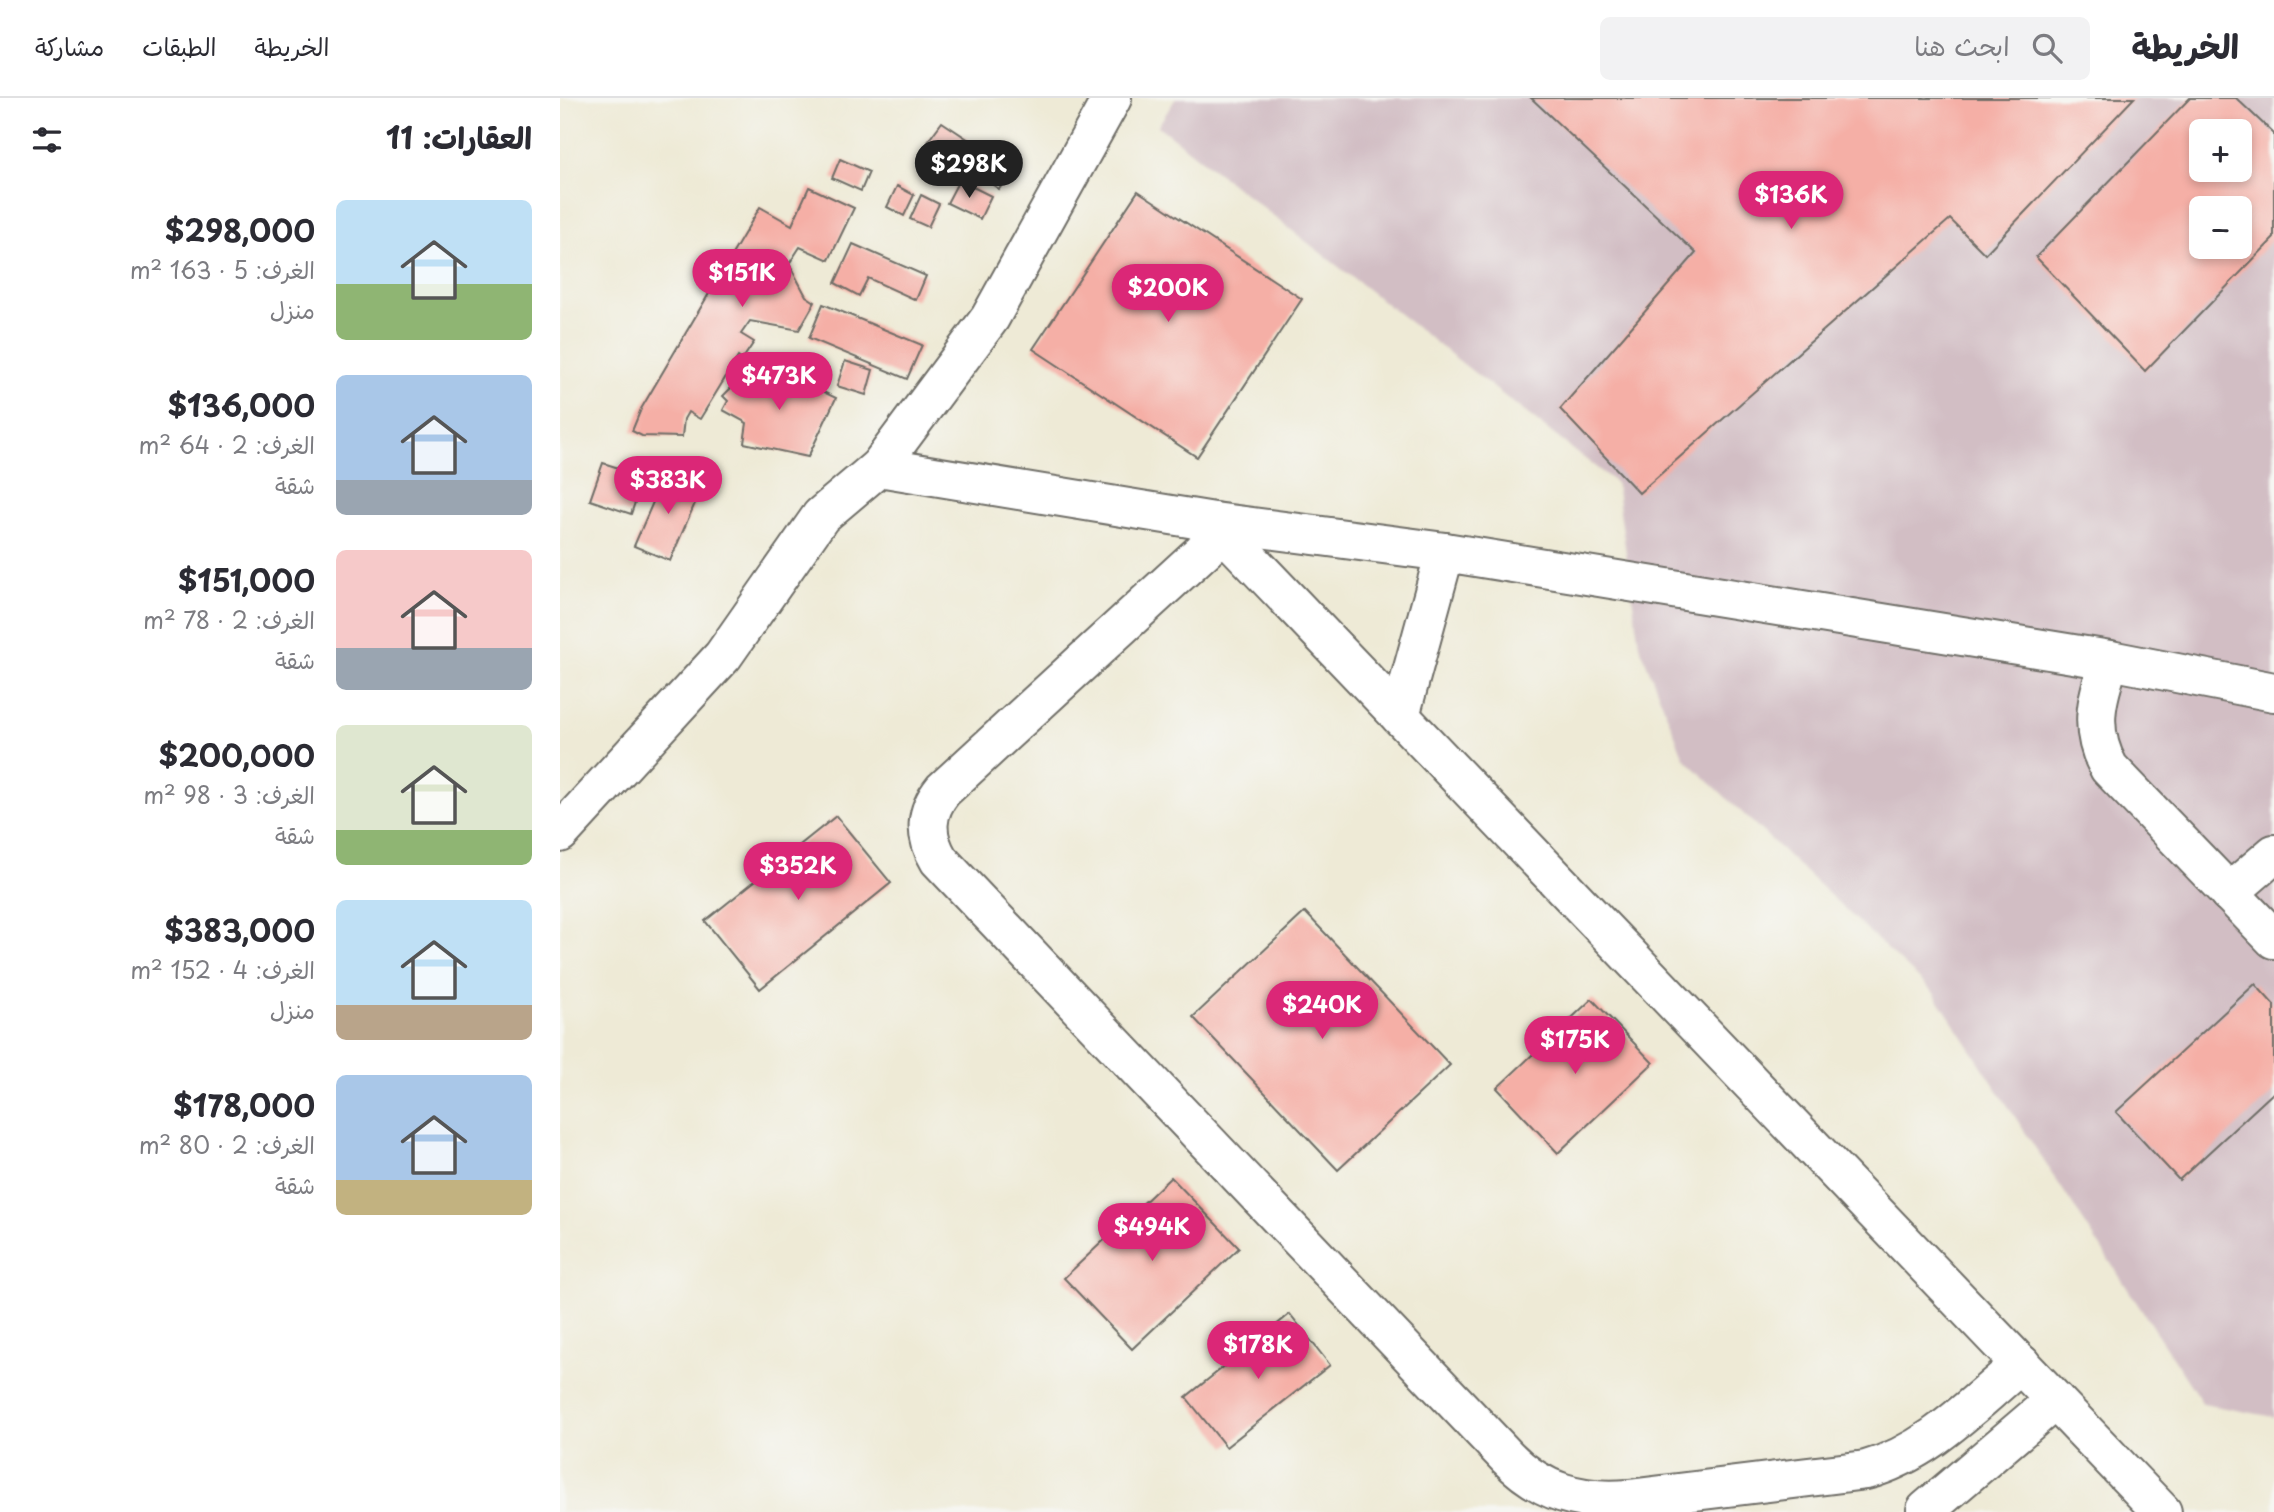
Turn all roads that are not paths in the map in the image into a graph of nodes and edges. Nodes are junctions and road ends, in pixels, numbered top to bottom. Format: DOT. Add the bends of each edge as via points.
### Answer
graph roads {
  1 [pos="1112,98"];
  2 [pos="879,467"];
  3 [pos="1219,527"];
  4 [pos="1445,552"];
  5 [pos="2110,660"];
  6 [pos="2274,692"];
  7 [pos="1400,716"];
  8 [pos="560,833"];
  9 [pos="2274,854"];
  10 [pos="2229,893"];
  11 [pos="2274,939"];
  12 [pos="2021,1364"];
  13 [pos="2055,1400"];
  14 [pos="1901,1458"];
  15 [pos="1927,1511"];
  16 [pos="2162,1512"];
  1 -- 2 [label="street" via="990,318"];
  2 -- 3 [label="street"];
  2 -- 8 [label="street" via="821,516 723,656"];
  3 -- 4 [label="street"];
  3 -- 7 [label="street"];
  3 -- 14 [label="street" via="943,790 928,824 939,860 1513,1464 1536,1482 1571,1497 1610,1501 1846,1473"];
  4 -- 5 [label="street"];
  4 -- 7 [label="street"];
  5 -- 6 [label="street"];
  5 -- 10 [label="street" via="2095,704 2101,754 2119,781"];
  7 -- 12 [label="street"];
  9 -- 10 [label="street"];
  10 -- 11 [label="street"];
  12 -- 13 [label="street"];
  12 -- 14 [label="street"];
  13 -- 15 [label="street"];
  13 -- 16 [label="street"];
  14 -- 15 [label="street"];
}
